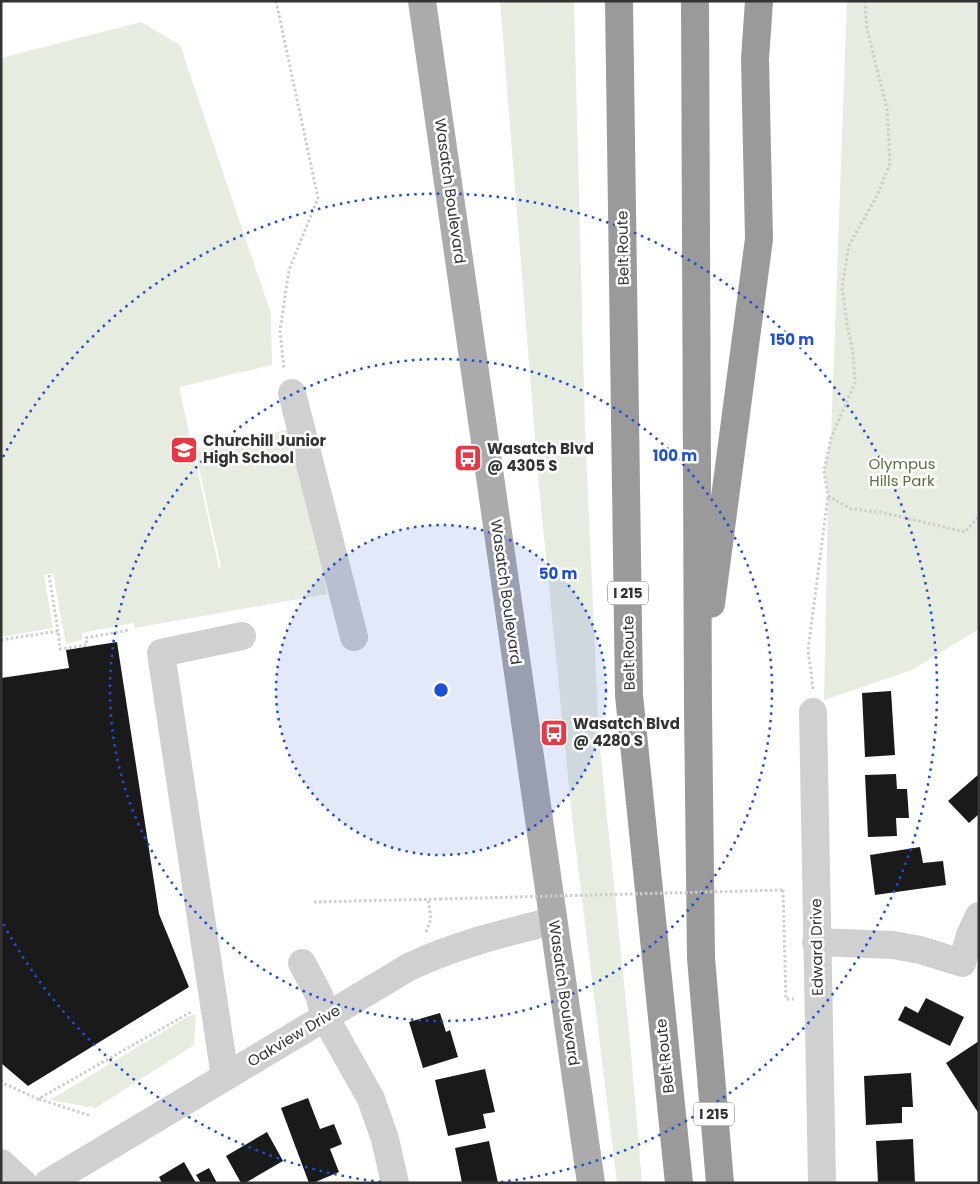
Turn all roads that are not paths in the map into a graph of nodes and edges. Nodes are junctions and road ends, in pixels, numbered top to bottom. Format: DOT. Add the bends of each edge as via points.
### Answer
graph roads {
  1 [pos="422,1"];
  2 [pos="619,1"];
  3 [pos="695,1"];
  4 [pos="759,1"];
  5 [pos="292,394"];
  6 [pos="242,636"];
  7 [pos="354,636"];
  8 [pos="698,709"];
  9 [pos="812,712"];
  10 [pos="979,916"];
  11 [pos="553,921"];
  12 [pos="816,942"];
  13 [pos="302,963"];
  14 [pos="971,968"];
  15 [pos="325,1017"];
  16 [pos="225,1077"];
  17 [pos="1,1163"];
  18 [pos="23,1183"];
  19 [pos="48,1183"];
  20 [pos="395,1183"];
  21 [pos="591,1183"];
  22 [pos="679,1183"];
  23 [pos="720,1183"];
  24 [pos="822,1183"];
  1 -- 11 [label="main road, Wasatch Boulevard"];
  2 -- 22 [label="highway, Belt Route / I 215" via="630,695"];
  3 -- 8 [label="highway, I 215"];
  4 -- 8 [label="highway" via="756,60 759,239"];
  5 -- 7 [label="street"];
  6 -- 16 [label="street" via="161,653"];
  8 -- 23 [label="highway, I 215" via="701,958"];
  9 -- 12 [label="street, Edward Drive"];
  10 -- 14 [label="street" via="970,935"];
  11 -- 15 [label="street, Oakview Drive" via="465,944 429,958"];
  11 -- 21 [label="main road, Wasatch Boulevard"];
  12 -- 14 [label="street" via="893,945 920,950"];
  12 -- 24 [label="street, Edward Drive"];
  13 -- 15 [label="street" via="319,995"];
  15 -- 16 [label="street, Oakview Drive"];
  15 -- 20 [label="street" via="372,1099"];
  16 -- 19 [label="street, Oakview Drive"];
  17 -- 18 [label="street"];
}
